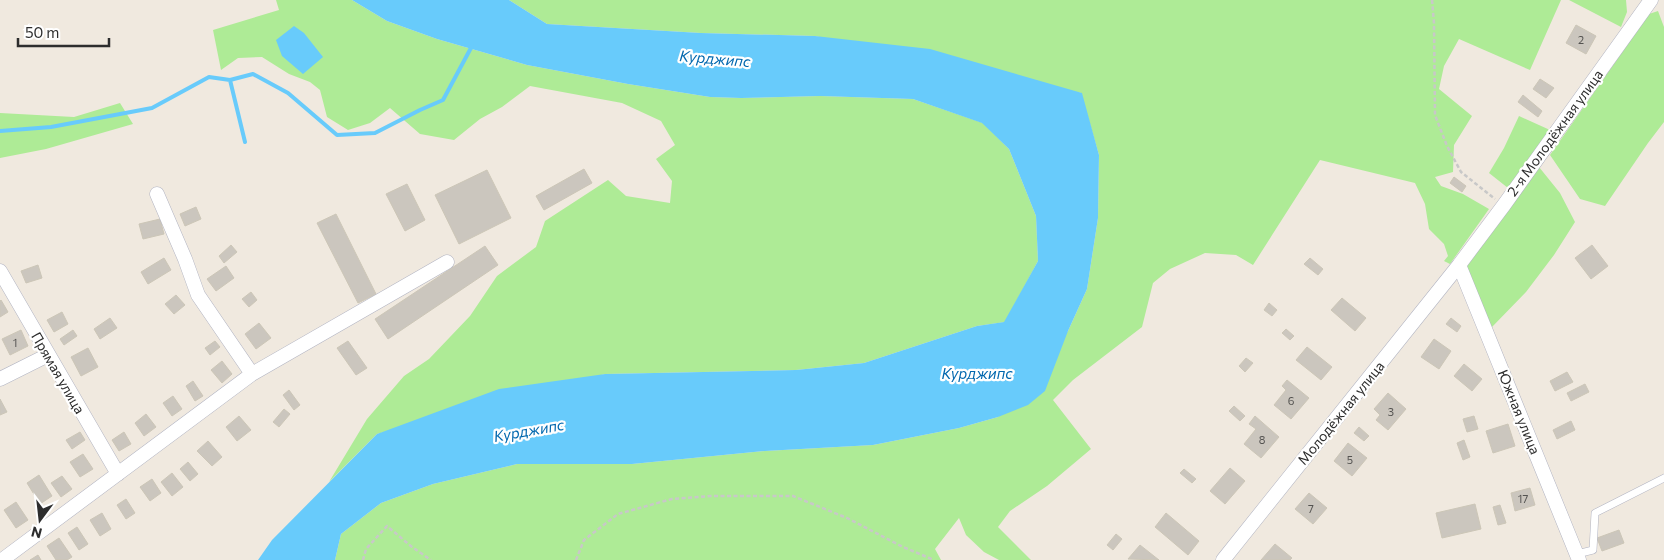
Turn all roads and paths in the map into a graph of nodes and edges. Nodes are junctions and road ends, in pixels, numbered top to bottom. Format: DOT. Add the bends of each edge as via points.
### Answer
graph roads {
  1 [pos="1432,0"];
  2 [pos="1651,0"];
  3 [pos="157,194"];
  4 [pos="1504,205"];
  5 [pos="447,262"];
  6 [pos="1459,265"];
  7 [pos="0,271"];
  8 [pos="48,355"];
  9 [pos="252,374"];
  10 [pos="0,379"];
  11 [pos="118,474"];
  12 [pos="1664,478"];
  13 [pos="1578,557"];
  14 [pos="2,560"];
  15 [pos="362,560"];
  16 [pos="431,560"];
  17 [pos="576,560"];
  18 [pos="934,560"];
  19 [pos="1223,560"];
  1 -- 4 [label="path" via="1435,115 1461,172"];
  2 -- 4 [label="street, 2-я Молодёжная улица"];
  3 -- 9 [label="street" via="198,294"];
  4 -- 6 [label="street, 2-я Молодёжная улица"];
  5 -- 9 [label="street"];
  6 -- 13 [label="street, Южная улица"];
  6 -- 19 [label="street, Молодёжная улица"];
  7 -- 8 [label="street, Прямая улица"];
  8 -- 10 [label="street"];
  8 -- 11 [label="street, Прямая улица"];
  9 -- 11 [label="street"];
  11 -- 14 [label="street"];
  12 -- 13 [label="lane" via="1595,513 1593,550"];
  15 -- 16 [label="path" via="366,549 387,526"];
  17 -- 18 [label="path" via="584,540 618,514 672,499 712,496 793,496"];
}
